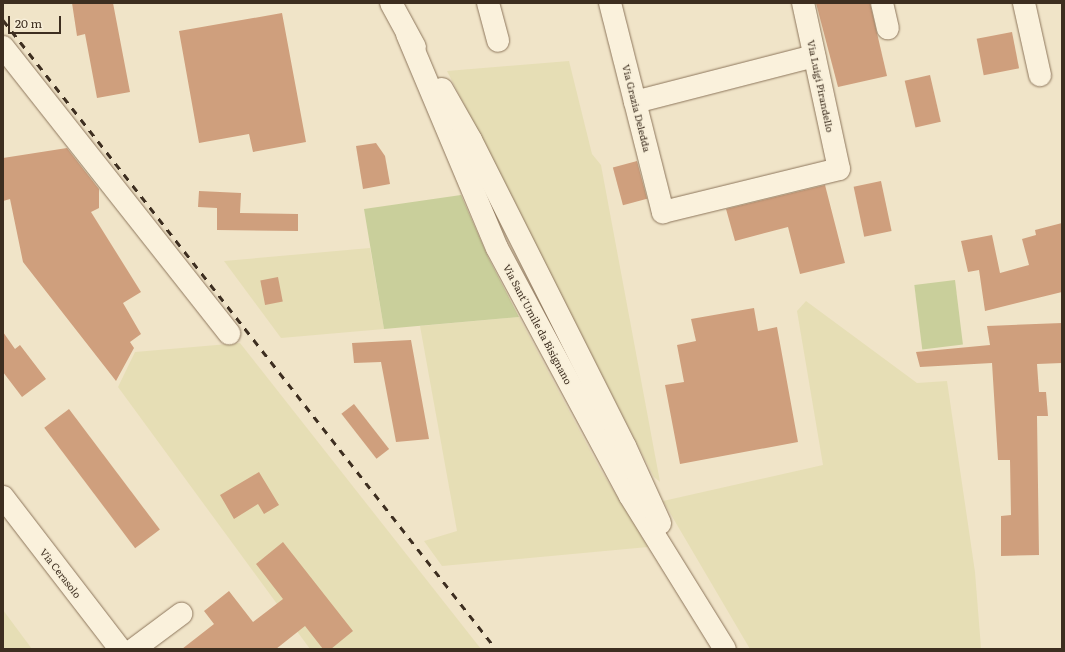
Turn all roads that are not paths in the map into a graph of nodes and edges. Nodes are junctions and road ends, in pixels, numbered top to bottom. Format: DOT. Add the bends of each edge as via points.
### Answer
graph roads {
  1 [pos="391,3"];
  2 [pos="488,3"];
  3 [pos="612,3"];
  4 [pos="803,3"];
  5 [pos="882,3"];
  6 [pos="1024,3"];
  7 [pos="888,28"];
  8 [pos="498,41"];
  9 [pos="3,46"];
  10 [pos="814,56"];
  11 [pos="1040,75"];
  12 [pos="635,102"];
  13 [pos="663,212"];
  14 [pos="228,334"];
  15 [pos="3,497"];
  16 [pos="181,614"];
  17 [pos="120,649"];
  18 [pos="134,649"];
  19 [pos="725,649"];
  1 -- 19 [label="street" via="471,140 625,446 696,600"];
  2 -- 8 [label="street"];
  3 -- 12 [label="street, Via Grazia Deledda"];
  4 -- 10 [label="street, Via Luigi Pirandello"];
  5 -- 7 [label="street"];
  6 -- 11 [label="street"];
  9 -- 14 [label="street"];
  10 -- 12 [label="street"];
  10 -- 13 [label="street, Via Luigi Pirandello" via="838,169"];
  12 -- 13 [label="street, Via Grazia Deledda"];
  15 -- 17 [label="street, Via Cerasolo"];
  16 -- 18 [label="street"];
}
